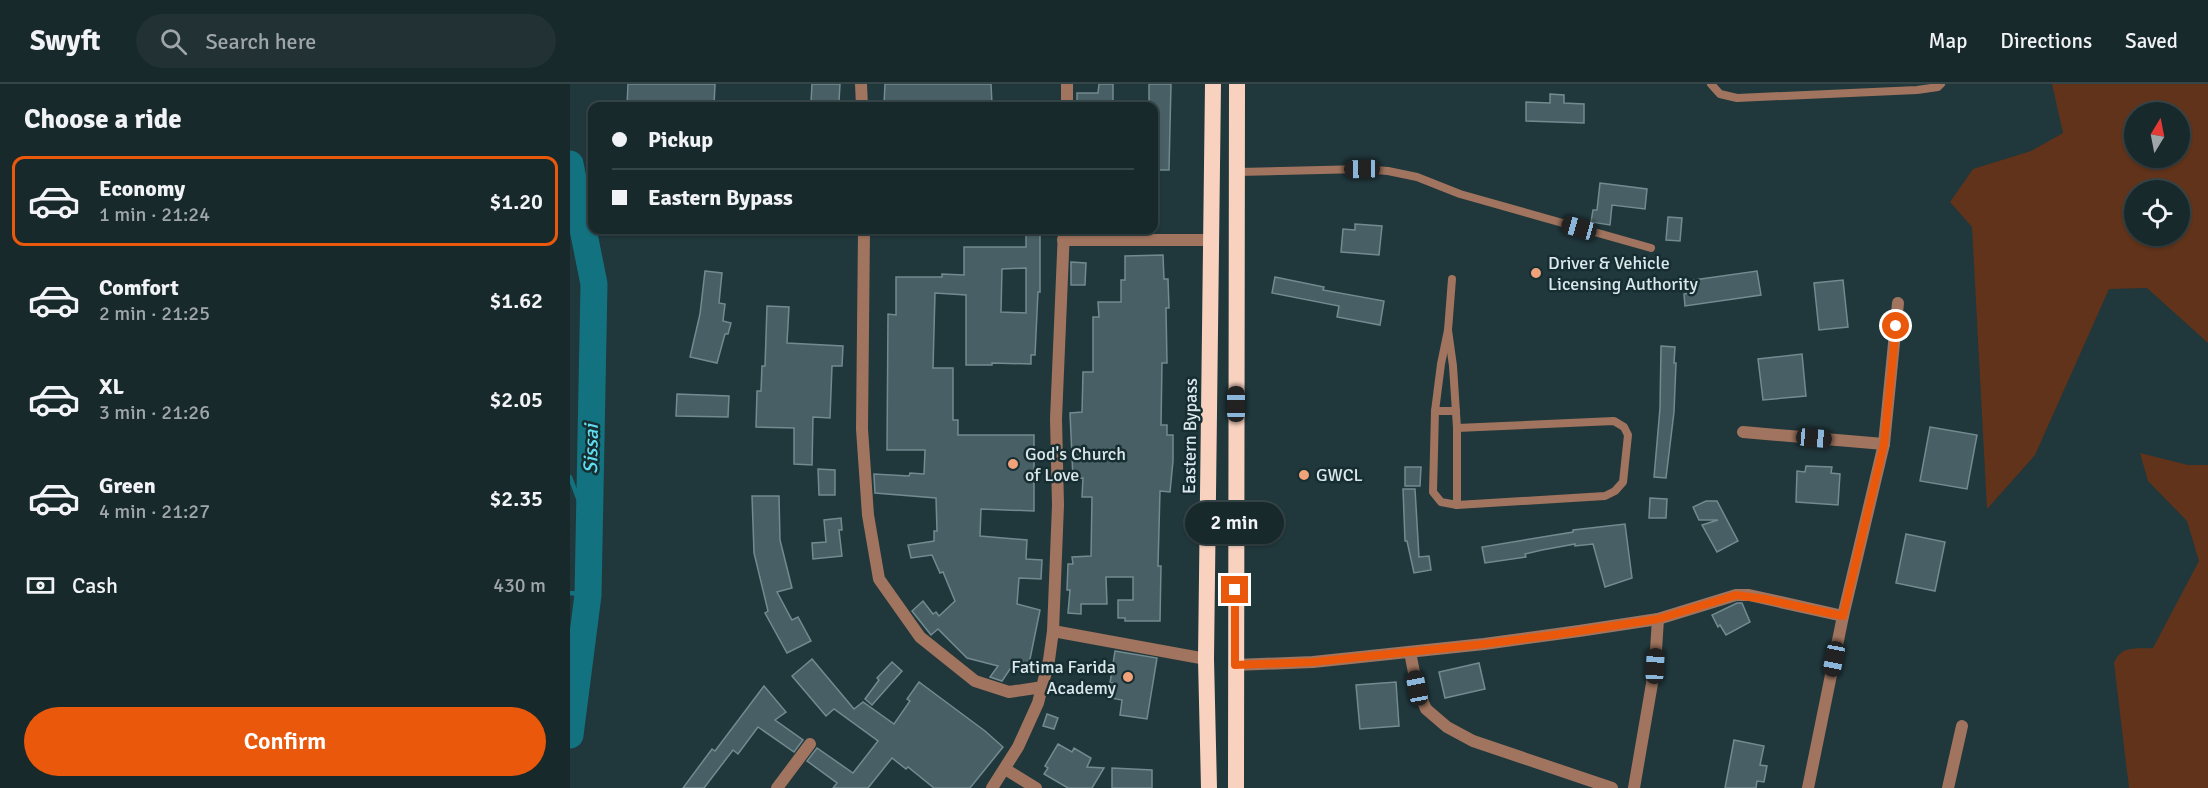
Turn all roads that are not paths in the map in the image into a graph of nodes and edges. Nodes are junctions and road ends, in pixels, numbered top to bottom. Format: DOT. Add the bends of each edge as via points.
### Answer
graph roads {
  1 [pos="861,84"];
  2 [pos="1067,84"];
  3 [pos="1213,84"];
  4 [pos="1237,84"];
  5 [pos="1711,84"];
  6 [pos="1941,84"];
  7 [pos="862,102"];
  8 [pos="1067,102"];
  9 [pos="1237,172"];
  10 [pos="864,234"];
  11 [pos="1064,235"];
  12 [pos="1213,240"];
  13 [pos="1651,248"];
  14 [pos="1452,279"];
  15 [pos="1899,303"];
  16 [pos="1448,330"];
  17 [pos="1435,411"];
  18 [pos="1456,411"];
  19 [pos="1457,428"];
  20 [pos="1743,432"];
  21 [pos="1884,444"];
  22 [pos="1457,505"];
  23 [pos="1843,616"];
  24 [pos="1658,619"];
  25 [pos="1053,631"];
  26 [pos="1410,652"];
  27 [pos="1206,659"];
  28 [pos="1235,665"];
  29 [pos="1043,687"];
  30 [pos="1962,726"];
  31 [pos="810,744"];
  32 [pos="1005,769"];
  33 [pos="777,788"];
  34 [pos="992,788"];
  35 [pos="1035,788"];
  36 [pos="1209,788"];
  37 [pos="1236,788"];
  38 [pos="1612,788"];
  39 [pos="1634,788"];
  40 [pos="1808,788"];
  41 [pos="1948,788"];
  1 -- 7 [label="street"];
  2 -- 8 [label="street"];
  3 -- 12 [label="highway, Eastern Bypass"];
  4 -- 9 [label="highway"];
  5 -- 6 [label="lane" via="1720,94 1737,98 1917,90"];
  9 -- 13 [label="lane" via="1388,171"];
  9 -- 28 [label="highway"];
  10 -- 29 [label="street" via="862,429 868,514 879,579 920,637 975,681 1009,692"];
  11 -- 12 [label="street"];
  11 -- 25 [label="street"];
  12 -- 27 [label="highway, Eastern Bypass"];
  14 -- 16 [label="lane"];
  15 -- 21 [label="street"];
  16 -- 17 [label="lane"];
  16 -- 18 [label="lane"];
  17 -- 18 [label="lane"];
  17 -- 22 [label="lane" via="1433,492 1441,502"];
  18 -- 19 [label="lane"];
  19 -- 22 [label="lane"];
  19 -- 22 [label="lane" via="1614,421 1628,435 1623,482 1605,496"];
  20 -- 21 [label="street"];
  21 -- 23 [label="street"];
  23 -- 24 [label="street" via="1736,595"];
  23 -- 40 [label="street"];
  24 -- 26 [label="street"];
  24 -- 39 [label="street" via="1655,666"];
  25 -- 27 [label="street"];
  25 -- 29 [label="street"];
  26 -- 28 [label="street"];
  26 -- 38 [label="street" via="1426,709 1447,728 1473,741"];
  27 -- 36 [label="highway, Eastern Bypass"];
  28 -- 37 [label="highway"];
  29 -- 32 [label="street"];
  30 -- 41 [label="street"];
  31 -- 33 [label="street"];
  32 -- 34 [label="street"];
  32 -- 35 [label="street"];
}
